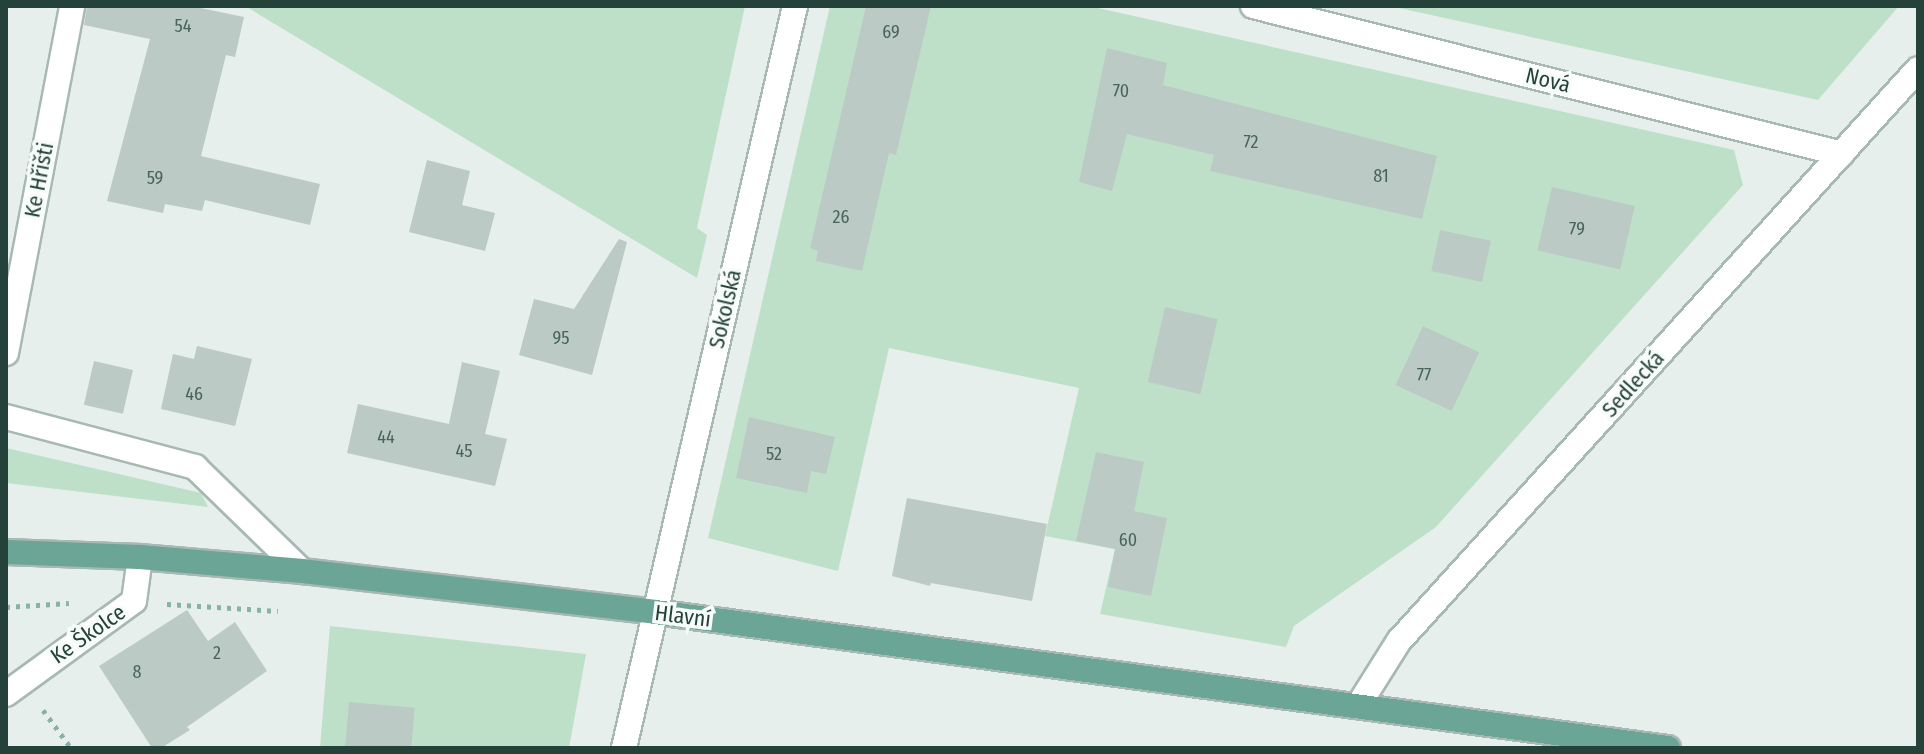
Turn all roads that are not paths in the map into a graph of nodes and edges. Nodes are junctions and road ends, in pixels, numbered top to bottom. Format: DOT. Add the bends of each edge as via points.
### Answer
graph roads {
  1 [pos="72,6"];
  2 [pos="795,6"];
  3 [pos="1253,6"];
  4 [pos="1287,10"];
  5 [pos="1918,69"];
  6 [pos="1842,154"];
  7 [pos="6,353"];
  8 [pos="6,417"];
  9 [pos="6,552"];
  10 [pos="140,557"];
  11 [pos="302,571"];
  12 [pos="655,612"];
  13 [pos="6,694"];
  14 [pos="1358,706"];
  15 [pos="624,748"];
  16 [pos="1668,748"];
  1 -- 7 [label="street, Ke Hřišti"];
  2 -- 12 [label="street, Sokolská"];
  3 -- 4 [label="street, Nová"];
  4 -- 6 [label="street, Nová"];
  5 -- 6 [label="street, Sedlecká"];
  6 -- 14 [label="street, Sedlecká" via="1399,641"];
  8 -- 11 [label="street" via="195,467"];
  9 -- 10 [label="main road, Hlavní"];
  10 -- 11 [label="main road, Hlavní"];
  10 -- 13 [label="street, Ke Školce" via="134,601"];
  11 -- 12 [label="main road, Hlavní"];
  12 -- 14 [label="main road, Hlavní"];
  12 -- 15 [label="street, Sokolská"];
  14 -- 16 [label="main road, Hlavní"];
}
